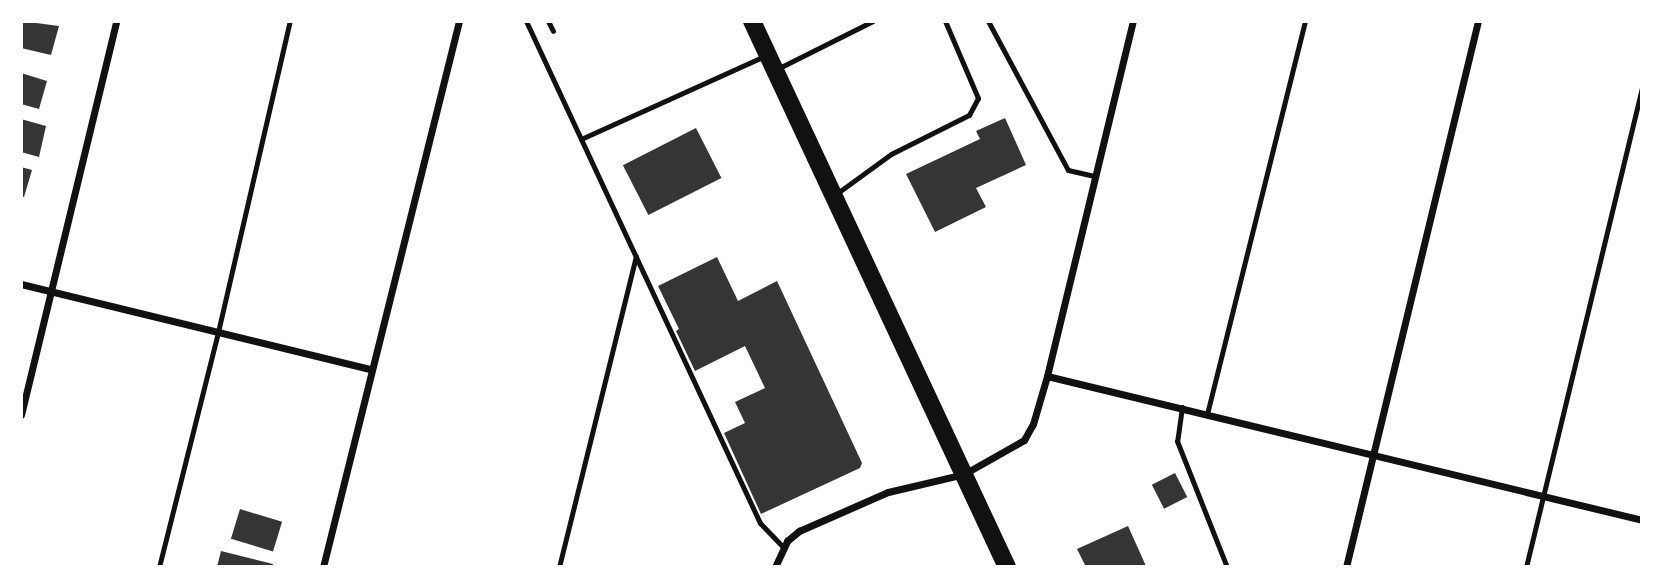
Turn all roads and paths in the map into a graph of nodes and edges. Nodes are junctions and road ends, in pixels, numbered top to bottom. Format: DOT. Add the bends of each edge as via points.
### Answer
graph roads {
  1 [pos="116,21"];
  2 [pos="290,21"];
  3 [pos="459,21"];
  4 [pos="526,21"];
  5 [pos="548,21"];
  6 [pos="752,21"];
  7 [pos="873,21"];
  8 [pos="944,21"];
  9 [pos="988,21"];
  10 [pos="1133,21"];
  11 [pos="1305,21"];
  12 [pos="1478,21"];
  13 [pos="554,32"];
  14 [pos="543,37"];
  15 [pos="536,41"];
  16 [pos="771,62"];
  17 [pos="1642,88"];
  18 [pos="581,139"];
  19 [pos="1095,176"];
  20 [pos="834,196"];
  21 [pos="636,256"];
  22 [pos="21,284"];
  23 [pos="51,291"];
  24 [pos="218,332"];
  25 [pos="371,369"];
  26 [pos="1047,376"];
  27 [pos="1182,407"];
  28 [pos="1207,414"];
  29 [pos="21,415"];
  30 [pos="1373,456"];
  31 [pos="964,474"];
  32 [pos="1544,496"];
  33 [pos="1642,520"];
  34 [pos="783,547"];
  35 [pos="159,567"];
  36 [pos="323,567"];
  37 [pos="559,567"];
  38 [pos="775,567"];
  39 [pos="1007,567"];
  40 [pos="1227,567"];
  41 [pos="1346,567"];
  42 [pos="1526,567"];
  1 -- 23 [label="street"];
  2 -- 24 [label="lane"];
  3 -- 25 [label="street"];
  4 -- 15 [label="lane"];
  5 -- 13 [label="lane"];
  6 -- 16 [label="main road"];
  7 -- 16 [label="lane"];
  8 -- 20 [label="lane" via="978,98 969,115 891,154"];
  9 -- 19 [label="lane" via="1068,170"];
  10 -- 19 [label="street"];
  11 -- 28 [label="lane"];
  12 -- 30 [label="street"];
  14 -- 15 [label="lane"];
  15 -- 18 [label="lane"];
  16 -- 18 [label="lane"];
  16 -- 20 [label="main road"];
  17 -- 32 [label="lane"];
  18 -- 21 [label="lane"];
  19 -- 26 [label="street"];
  20 -- 31 [label="main road"];
  21 -- 34 [label="lane" via="760,523"];
  21 -- 37 [label="lane"];
  22 -- 23 [label="street"];
  23 -- 24 [label="street"];
  23 -- 29 [label="street"];
  24 -- 25 [label="street"];
  24 -- 35 [label="lane"];
  25 -- 36 [label="street"];
  26 -- 27 [label="street"];
  26 -- 31 [label="street" via="1024,440"];
  27 -- 28 [label="street"];
  27 -- 40 [label="lane" via="1177,441"];
  28 -- 30 [label="street"];
  30 -- 32 [label="street"];
  30 -- 41 [label="street"];
  31 -- 34 [label="street" via="888,492 799,531"];
  31 -- 39 [label="main road"];
  32 -- 33 [label="street"];
  32 -- 42 [label="lane"];
  34 -- 38 [label="street"];
}
